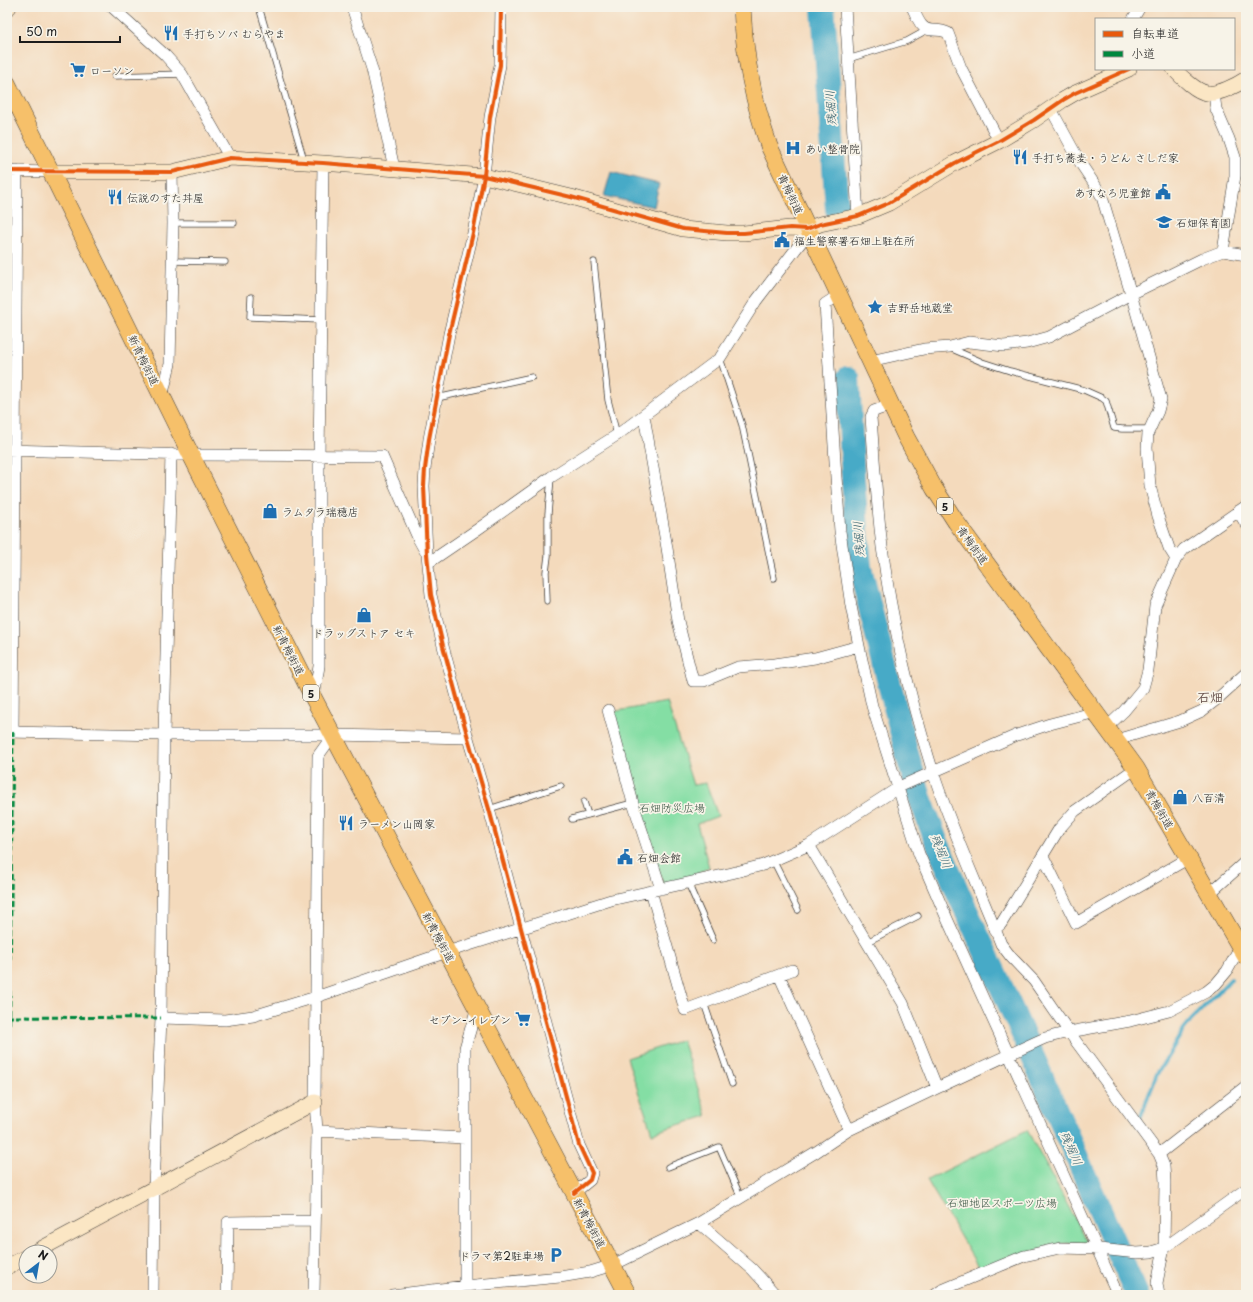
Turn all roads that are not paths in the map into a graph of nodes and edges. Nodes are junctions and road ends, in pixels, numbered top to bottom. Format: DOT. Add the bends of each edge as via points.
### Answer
graph roads {
  1 [pos="132,7"];
  2 [pos="259,7"];
  3 [pos="352,7"];
  4 [pos="501,7"];
  5 [pos="742,7"];
  6 [pos="845,7"];
  7 [pos="912,7"];
  8 [pos="1140,7"];
  9 [pos="114,9"];
  10 [pos="1134,18"];
  11 [pos="927,30"];
  12 [pos="848,58"];
  13 [pos="1125,70"];
  14 [pos="1175,70"];
  15 [pos="182,74"];
  16 [pos="115,76"];
  17 [pos="1246,79"];
  18 [pos="7,83"];
  19 [pos="1214,93"];
  20 [pos="1051,108"];
  21 [pos="999,141"];
  22 [pos="230,158"];
  23 [pos="304,162"];
  24 [pos="323,163"];
  25 [pos="394,168"];
  26 [pos="12,171"];
  27 [pos="51,172"];
  28 [pos="172,172"];
  29 [pos="484,176"];
  30 [pos="858,216"];
  31 [pos="173,223"];
  32 [pos="234,223"];
  33 [pos="807,228"];
  34 [pos="1223,251"];
  35 [pos="1246,254"];
  36 [pos="172,261"];
  37 [pos="225,262"];
  38 [pos="594,262"];
  39 [pos="1131,294"];
  40 [pos="839,295"];
  41 [pos="251,297"];
  42 [pos="320,320"];
  43 [pos="950,348"];
  44 [pos="720,358"];
  45 [pos="870,361"];
  46 [pos="532,377"];
  47 [pos="162,397"];
  48 [pos="437,398"];
  49 [pos="891,405"];
  50 [pos="644,416"];
  51 [pos="1150,429"];
  52 [pos="617,435"];
  53 [pos="11,450"];
  54 [pos="170,454"];
  55 [pos="191,455"];
  56 [pos="319,456"];
  57 [pos="551,477"];
  58 [pos="1242,508"];
  59 [pos="1246,524"];
  60 [pos="427,558"];
  61 [pos="1176,559"];
  62 [pos="774,578"];
  63 [pos="547,601"];
  64 [pos="858,646"];
  65 [pos="1246,672"];
  66 [pos="314,699"];
  67 [pos="608,710"];
  68 [pos="1096,712"];
  69 [pos="10,732"];
  70 [pos="1111,734"];
  71 [pos="164,735"];
  72 [pos="333,735"];
  73 [pos="468,738"];
  74 [pos="1136,768"];
  75 [pos="932,772"];
  76 [pos="561,786"];
  77 [pos="899,787"];
  78 [pos="584,802"];
  79 [pos="633,803"];
  80 [pos="489,809"];
  81 [pos="588,815"];
  82 [pos="572,819"];
  83 [pos="809,845"];
  84 [pos="1043,856"];
  85 [pos="1189,858"];
  86 [pos="773,860"];
  87 [pos="1246,862"];
  88 [pos="688,883"];
  89 [pos="656,890"];
  90 [pos="1209,894"];
  91 [pos="798,910"];
  92 [pos="918,916"];
  93 [pos="521,929"];
  94 [pos="995,929"];
  95 [pos="713,940"];
  96 [pos="867,942"];
  97 [pos="447,952"];
  98 [pos="1243,952"];
  99 [pos="792,970"];
  100 [pos="779,975"];
  101 [pos="316,997"];
  102 [pos="704,1002"];
  103 [pos="476,1007"];
  104 [pos="161,1018"];
  105 [pos="1069,1032"];
  106 [pos="1012,1054"];
  107 [pos="732,1084"];
  108 [pos="1246,1086"];
  109 [pos="937,1088"];
  110 [pos="315,1102"];
  111 [pos="848,1130"];
  112 [pos="317,1131"];
  113 [pos="465,1138"];
  114 [pos="1159,1154"];
  115 [pos="668,1167"];
  116 [pos="154,1188"];
  117 [pos="1246,1189"];
  118 [pos="574,1193"];
  119 [pos="741,1198"];
  120 [pos="316,1220"];
  121 [pos="699,1223"];
  122 [pos="50,1244"];
  123 [pos="1164,1248"];
  124 [pos="1098,1249"];
  125 [pos="18,1261"];
  126 [pos="613,1265"];
  127 [pos="7,1267"];
  128 [pos="465,1286"];
  129 [pos="626,1293"];
  130 [pos="153,1295"];
  131 [pos="227,1295"];
  132 [pos="314,1295"];
  133 [pos="392,1295"];
  134 [pos="776,1295"];
  135 [pos="935,1295"];
  136 [pos="1118,1295"];
  137 [pos="1159,1295"];
  1 -- 9 [label="lane"];
  2 -- 23 [label="lane"];
  3 -- 25 [label="street" via="372,69"];
  4 -- 29 [label="street" via="500,65 490,117"];
  5 -- 33 [label="main road, 青梅街道 / 5" via="746,56 756,107 770,146"];
  6 -- 12 [label="street"];
  7 -- 11 [label="street" via="922,26"];
  8 -- 10 [label="street"];
  9 -- 15 [label="street"];
  11 -- 12 [label="lane" via="907,41"];
  11 -- 21 [label="street" via="943,30 948,33 961,68"];
  12 -- 30 [label="street"];
  13 -- 20 [label="street"];
  14 -- 19 [label="street" via="1198,89"];
  15 -- 16 [label="lane"];
  15 -- 22 [label="street"];
  17 -- 19 [label="street"];
  18 -- 27 [label="main road, 新青梅街道 / 5"];
  19 -- 34 [label="street" via="1216,108 1235,157"];
  20 -- 21 [label="street"];
  20 -- 39 [label="street" via="1102,197"];
  21 -- 30 [label="street" via="955,163 889,203"];
  22 -- 23 [label="street"];
  22 -- 28 [label="street"];
  23 -- 24 [label="street"];
  24 -- 25 [label="street"];
  24 -- 42 [label="street"];
  25 -- 29 [label="street"];
  26 -- 27 [label="street"];
  26 -- 53 [label="street"];
  27 -- 28 [label="street"];
  27 -- 47 [label="main road, 新青梅街道 / 5"];
  28 -- 31 [label="street"];
  29 -- 33 [label="street" via="571,197 683,229 728,234"];
  29 -- 48 [label="street"];
  30 -- 33 [label="street"];
  31 -- 32 [label="lane"];
  31 -- 36 [label="street"];
  33 -- 40 [label="main road, 青梅街道 / 5"];
  33 -- 44 [label="street" via="802,241 756,301"];
  34 -- 35 [label="street"];
  34 -- 39 [label="street"];
  36 -- 37 [label="lane"];
  36 -- 47 [label="street" via="170,364"];
  38 -- 52 [label="lane" via="608,400"];
  39 -- 43 [label="street" via="1049,337 1004,346 970,342"];
  39 -- 51 [label="street" via="1161,399"];
  40 -- 45 [label="main road, 青梅街道 / 5"];
  40 -- 64 [label="street" via="825,304 840,531"];
  41 -- 42 [label="lane" via="250,317"];
  42 -- 56 [label="street"];
  43 -- 45 [label="street" via="924,349"];
  43 -- 51 [label="lane" via="982,362 1084,390 1102,398 1106,401 1114,428"];
  44 -- 50 [label="street"];
  44 -- 62 [label="lane" via="742,425"];
  45 -- 49 [label="main road, 青梅街道 / 5"];
  46 -- 48 [label="lane"];
  47 -- 55 [label="main road, 新青梅街道 / 5"];
  48 -- 60 [label="street" via="425,469"];
  49 -- 68 [label="main road, 青梅街道 / 5" via="922,469 945,505"];
  49 -- 75 [label="street" via="874,411 871,417 882,548 906,674"];
  50 -- 52 [label="street"];
  50 -- 64 [label="street" via="678,621 693,681 704,681 738,667 815,658"];
  51 -- 61 [label="street" via="1147,448 1150,486 1169,548"];
  52 -- 57 [label="street"];
  53 -- 54 [label="street"];
  53 -- 69 [label="street"];
  54 -- 55 [label="street"];
  54 -- 71 [label="street"];
  55 -- 56 [label="street"];
  55 -- 66 [label="main road, 新青梅街道 / 5"];
  56 -- 60 [label="street" via="382,456"];
  56 -- 66 [label="street" via="319,666"];
  57 -- 60 [label="street" via="478,529"];
  57 -- 63 [label="lane"];
  58 -- 59 [label="street"];
  58 -- 61 [label="street" via="1184,549"];
  60 -- 73 [label="street" via="431,595 441,639"];
  61 -- 70 [label="street" via="1155,606 1148,670 1142,688 1124,711"];
  64 -- 77 [label="street" via="872,706"];
  65 -- 70 [label="street" via="1216,700 1180,721"];
  66 -- 72 [label="main road, 新青梅街道 / 5"];
  67 -- 79 [label="street"];
  68 -- 70 [label="main road, 青梅街道 / 5"];
  68 -- 75 [label="street" via="1023,733"];
  69 -- 71 [label="street"];
  70 -- 74 [label="main road, 青梅街道 / 5"];
  71 -- 72 [label="street"];
  71 -- 104 [label="street"];
  72 -- 73 [label="street"];
  72 -- 97 [label="main road, 新青梅街道 / 5"];
  72 -- 101 [label="street" via="318,756"];
  73 -- 80 [label="street"];
  74 -- 84 [label="street" via="1075,811 1059,829"];
  74 -- 85 [label="main road, 青梅街道 / 5"];
  75 -- 77 [label="street"];
  75 -- 94 [label="street"];
  76 -- 80 [label="lane"];
  77 -- 83 [label="street"];
  77 -- 106 [label="street" via="919,854"];
  78 -- 81 [label="lane"];
  79 -- 81 [label="lane"];
  79 -- 89 [label="street"];
  80 -- 93 [label="street"];
  81 -- 82 [label="lane"];
  83 -- 86 [label="street"];
  83 -- 96 [label="street"];
  84 -- 85 [label="street" via="1076,923"];
  84 -- 94 [label="street" via="1001,924"];
  85 -- 90 [label="main road, 青梅街道 / 5"];
  86 -- 88 [label="street" via="763,865"];
  86 -- 91 [label="lane"];
  87 -- 90 [label="street"];
  88 -- 89 [label="street"];
  88 -- 95 [label="lane"];
  89 -- 93 [label="street" via="611,900"];
  89 -- 102 [label="street" via="685,1010"];
  90 -- 98 [label="main road, 青梅街道 / 5"];
  92 -- 96 [label="lane"];
  93 -- 97 [label="street"];
  93 -- 118 [label="street" via="579,1145 592,1173 590,1180"];
  94 -- 105 [label="street" via="1010,957 1034,981"];
  96 -- 109 [label="street" via="903,1003"];
  97 -- 101 [label="street"];
  97 -- 103 [label="main road, 新青梅街道 / 5"];
  98 -- 105 [label="street" via="1206,992 1169,1011"];
  99 -- 100 [label="street"];
  100 -- 102 [label="street"];
  100 -- 111 [label="street"];
  101 -- 104 [label="street" via="252,1016 225,1020"];
  101 -- 110 [label="street"];
  102 -- 107 [label="lane"];
  103 -- 113 [label="street" via="465,1048"];
  103 -- 118 [label="main road, 新青梅街道 / 5"];
  104 -- 116 [label="street"];
  105 -- 106 [label="street" via="1045,1038"];
  105 -- 114 [label="street"];
  106 -- 109 [label="street"];
  106 -- 124 [label="street"];
  108 -- 114 [label="street"];
  109 -- 111 [label="street"];
  110 -- 112 [label="street"];
  110 -- 116 [label="street"];
  111 -- 119 [label="street"];
  112 -- 113 [label="street"];
  112 -- 120 [label="street"];
  113 -- 128 [label="street"];
  114 -- 123 [label="street" via="1165,1175"];
  115 -- 119 [label="lane" via="719,1147"];
  116 -- 122 [label="street"];
  116 -- 130 [label="street"];
  117 -- 123 [label="street"];
  118 -- 126 [label="main road, 新青梅街道 / 5"];
  119 -- 121 [label="street"];
  120 -- 131 [label="street" via="228,1222"];
  120 -- 132 [label="street"];
  121 -- 126 [label="street"];
  121 -- 134 [label="street" via="752,1269"];
  123 -- 124 [label="street" via="1151,1252"];
  123 -- 137 [label="street" via="1157,1283"];
  124 -- 135 [label="street" via="1060,1248 1024,1256"];
  124 -- 136 [label="street"];
  125 -- 127 [label="street"];
  126 -- 128 [label="street" via="560,1277"];
  126 -- 129 [label="main road, 新青梅街道 / 5"];
  128 -- 133 [label="street"];
}
